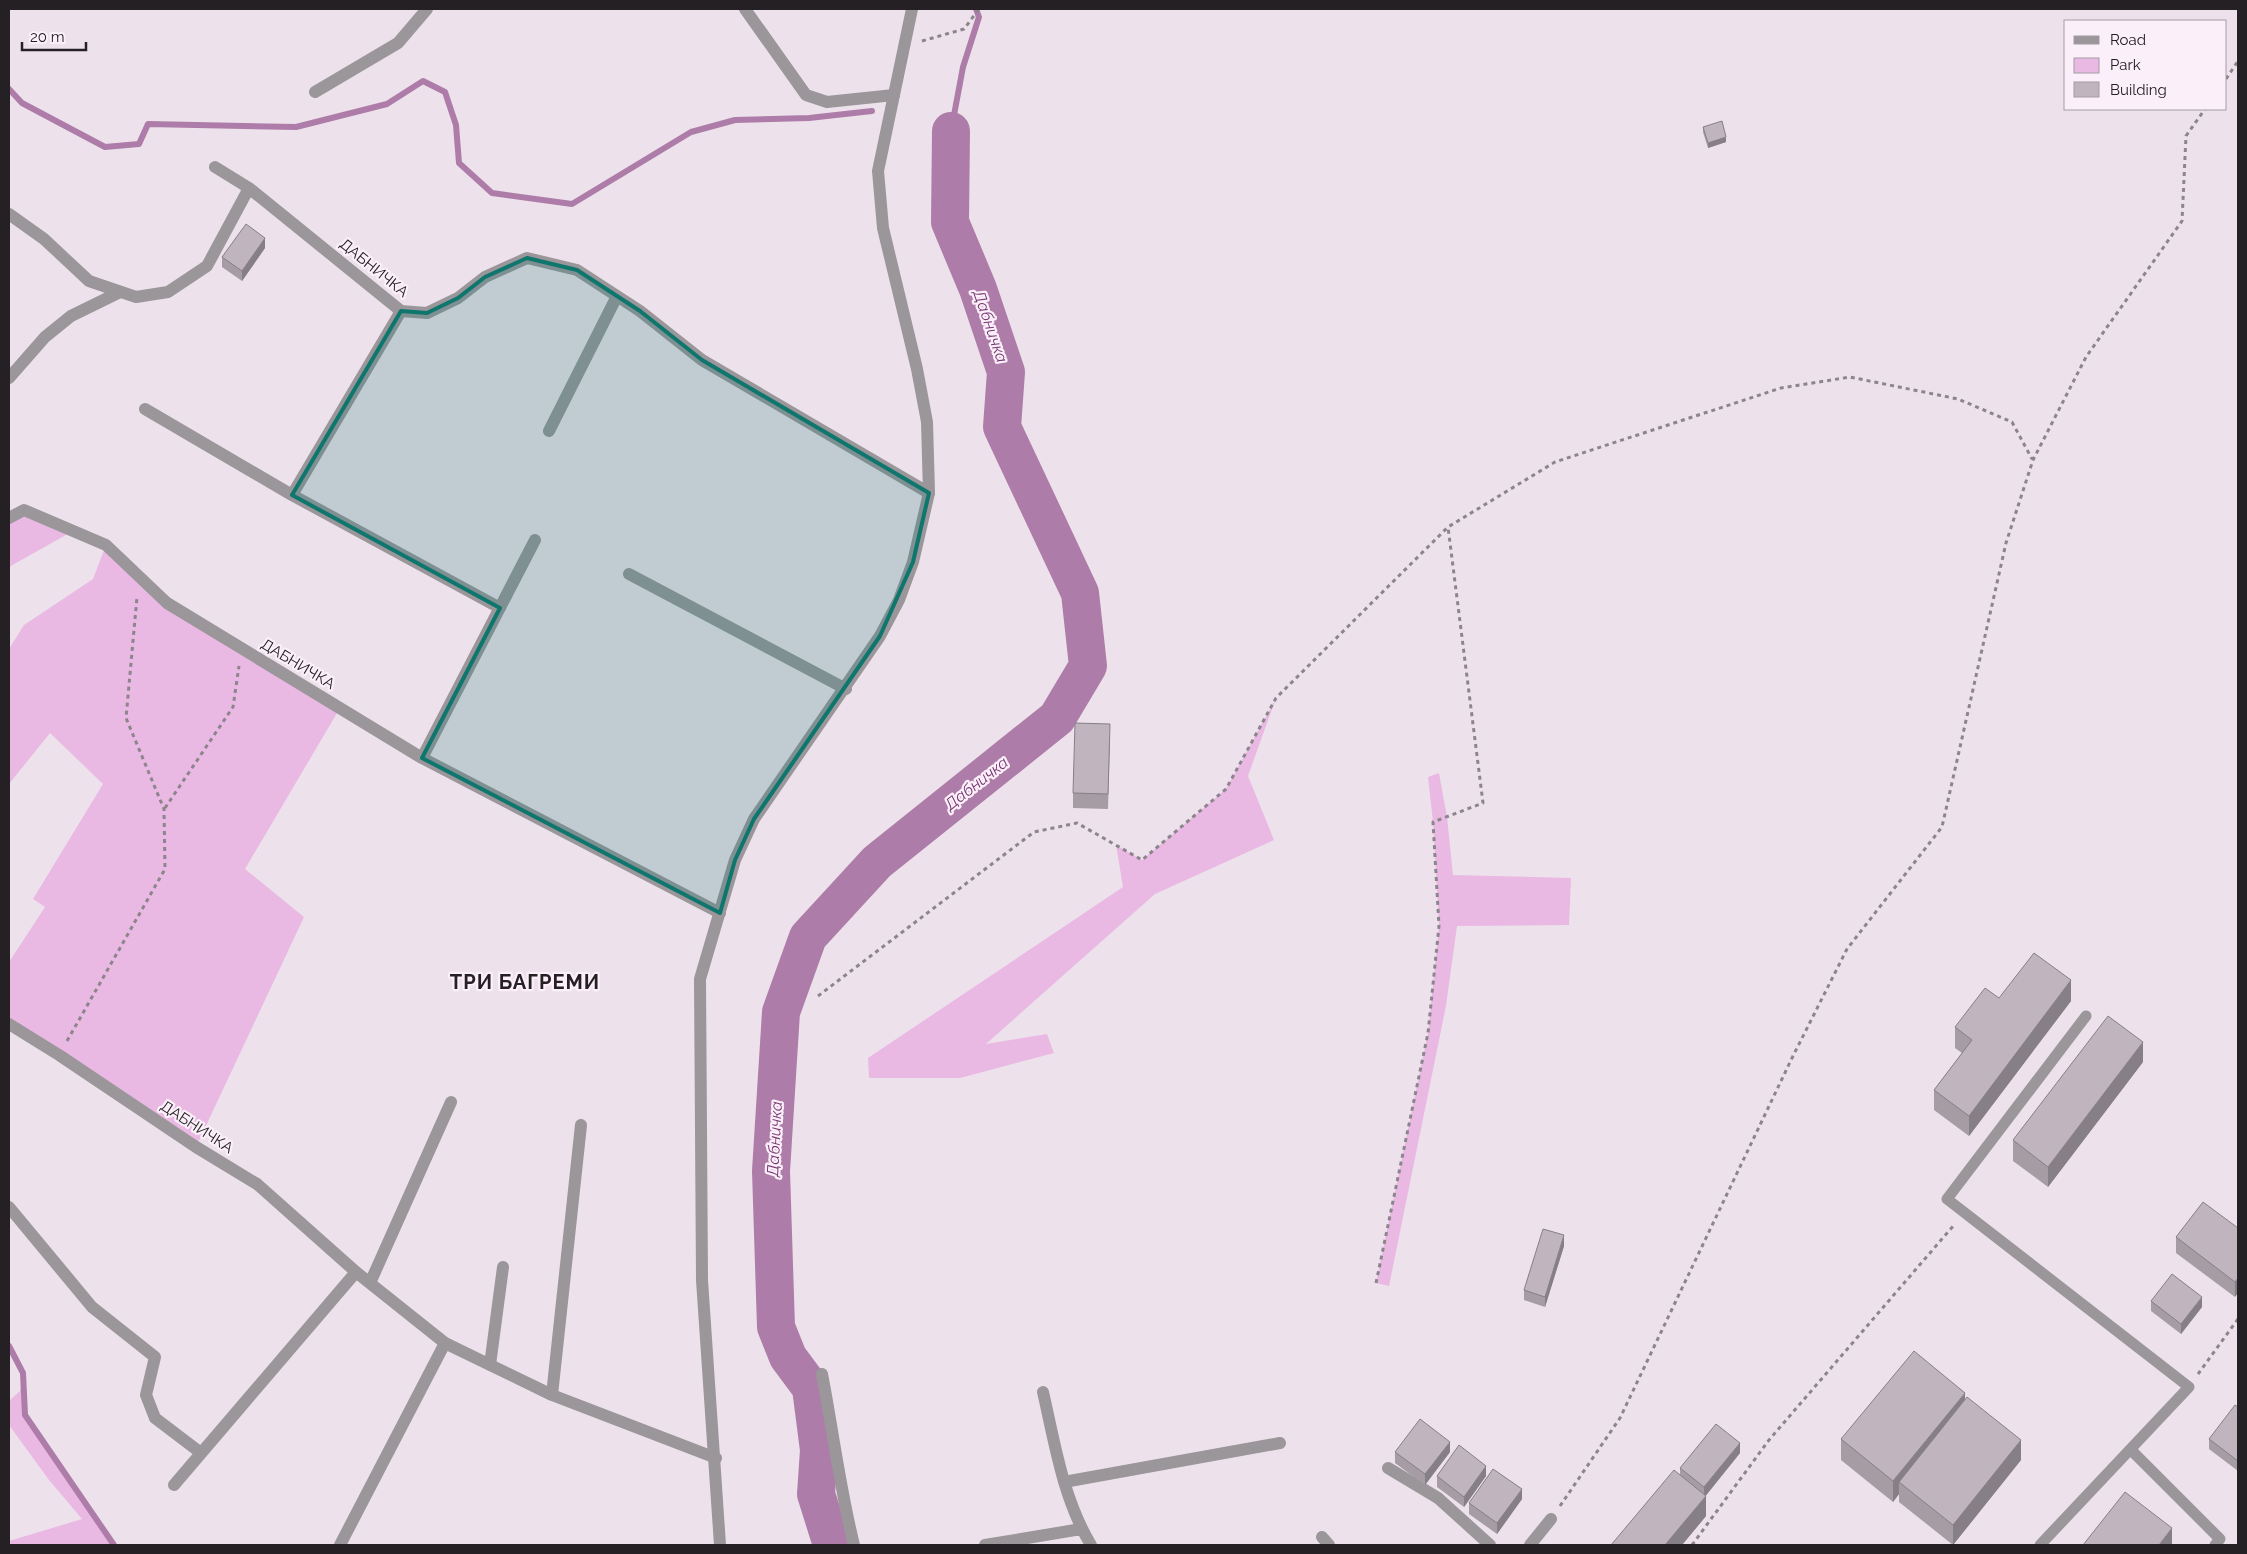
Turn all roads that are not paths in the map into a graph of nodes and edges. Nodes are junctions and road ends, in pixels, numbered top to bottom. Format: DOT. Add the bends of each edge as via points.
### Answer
graph roads {
  1 [pos="427,9"];
  2 [pos="745,9"];
  3 [pos="912,9"];
  4 [pos="314,92"];
  5 [pos="894,95"];
  6 [pos="216,167"];
  7 [pos="249,188"];
  8 [pos="9,214"];
  9 [pos="120,292"];
  10 [pos="617,296"];
  11 [pos="402,312"];
  12 [pos="9,378"];
  13 [pos="145,409"];
  14 [pos="549,431"];
  15 [pos="929,493"];
  16 [pos="292,496"];
  17 [pos="9,518"];
  18 [pos="535,540"];
  19 [pos="629,574"];
  20 [pos="500,608"];
  21 [pos="846,689"];
  22 [pos="422,758"];
  23 [pos="720,913"];
  24 [pos="2086,1016"];
  25 [pos="9,1024"];
  26 [pos="451,1102"];
  27 [pos="580,1125"];
  28 [pos="9,1207"];
  29 [pos="503,1268"];
  30 [pos="356,1272"];
  31 [pos="370,1283"];
  32 [pos="445,1343"];
  33 [pos="490,1364"];
  34 [pos="822,1374"];
  35 [pos="1043,1392"];
  36 [pos="552,1395"];
  37 [pos="1280,1443"];
  38 [pos="2131,1450"];
  39 [pos="201,1453"];
  40 [pos="716,1458"];
  41 [pos="1388,1468"];
  42 [pos="1064,1482"];
  43 [pos="174,1485"];
  44 [pos="1551,1519"];
  45 [pos="1081,1529"];
  46 [pos="340,1545"];
  47 [pos="720,1545"];
  48 [pos="854,1545"];
  49 [pos="985,1545"];
  50 [pos="1091,1545"];
  51 [pos="1490,1545"];
  52 [pos="1530,1545"];
  53 [pos="2040,1545"];
  54 [pos="2215,1545"];
  1 -- 4 [label="street" via="398,43"];
  2 -- 5 [label="street" via="806,95 827,102"];
  3 -- 5 [label="street"];
  5 -- 15 [label="street" via="878,171 883,228 918,369 927,422"];
  6 -- 7 [label="street, ДАБНИЧКА"];
  7 -- 9 [label="street" via="207,266 168,292 136,297"];
  7 -- 11 [label="street, ДАБНИЧКА"];
  8 -- 9 [label="street" via="44,239 89,281"];
  9 -- 12 [label="street" via="71,316 45,336"];
  10 -- 11 [label="street, ДАБНИЧКА" via="577,270 527,258 485,277 458,298 427,312"];
  10 -- 14 [label="street"];
  10 -- 15 [label="street, ДАБНИЧКА" via="702,360"];
  11 -- 16 [label="street"];
  13 -- 16 [label="street"];
  15 -- 21 [label="street" via="913,562 899,600"];
  16 -- 20 [label="street"];
  17 -- 22 [label="street, ДАБНИЧКА" via="24,510 106,545 167,603"];
  18 -- 20 [label="street"];
  19 -- 21 [label="street"];
  20 -- 22 [label="street"];
  21 -- 23 [label="street" via="754,819 735,860"];
  22 -- 23 [label="street, ДАБНИЧКА"];
  23 -- 40 [label="street" via="700,979 702,1280"];
  24 -- 38 [label="lane" via="1947,1199 2189,1387"];
  25 -- 30 [label="street, ДАБНИЧКА" via="196,1148 257,1184"];
  26 -- 31 [label="street"];
  27 -- 36 [label="street"];
  28 -- 39 [label="street" via="92,1307 155,1357 146,1395 155,1418"];
  29 -- 33 [label="street"];
  30 -- 31 [label="street, ДАБНИЧКА"];
  30 -- 39 [label="street"];
  31 -- 32 [label="street, ДАБНИЧКА"];
  32 -- 33 [label="street, ДАБНИЧКА"];
  32 -- 46 [label="street"];
  33 -- 36 [label="street, ДАБНИЧКА"];
  34 -- 48 [label="street" via="843,1502"];
  35 -- 42 [label="street"];
  36 -- 40 [label="street, ДАБНИЧКА"];
  37 -- 42 [label="street"];
  38 -- 53 [label="lane"];
  38 -- 54 [label="lane" via="2220,1539"];
  39 -- 43 [label="street"];
  40 -- 47 [label="street"];
  41 -- 51 [label="street" via="1438,1498"];
  42 -- 45 [label="street"];
  44 -- 52 [label="street"];
  45 -- 49 [label="street"];
  45 -- 50 [label="street"];
}
